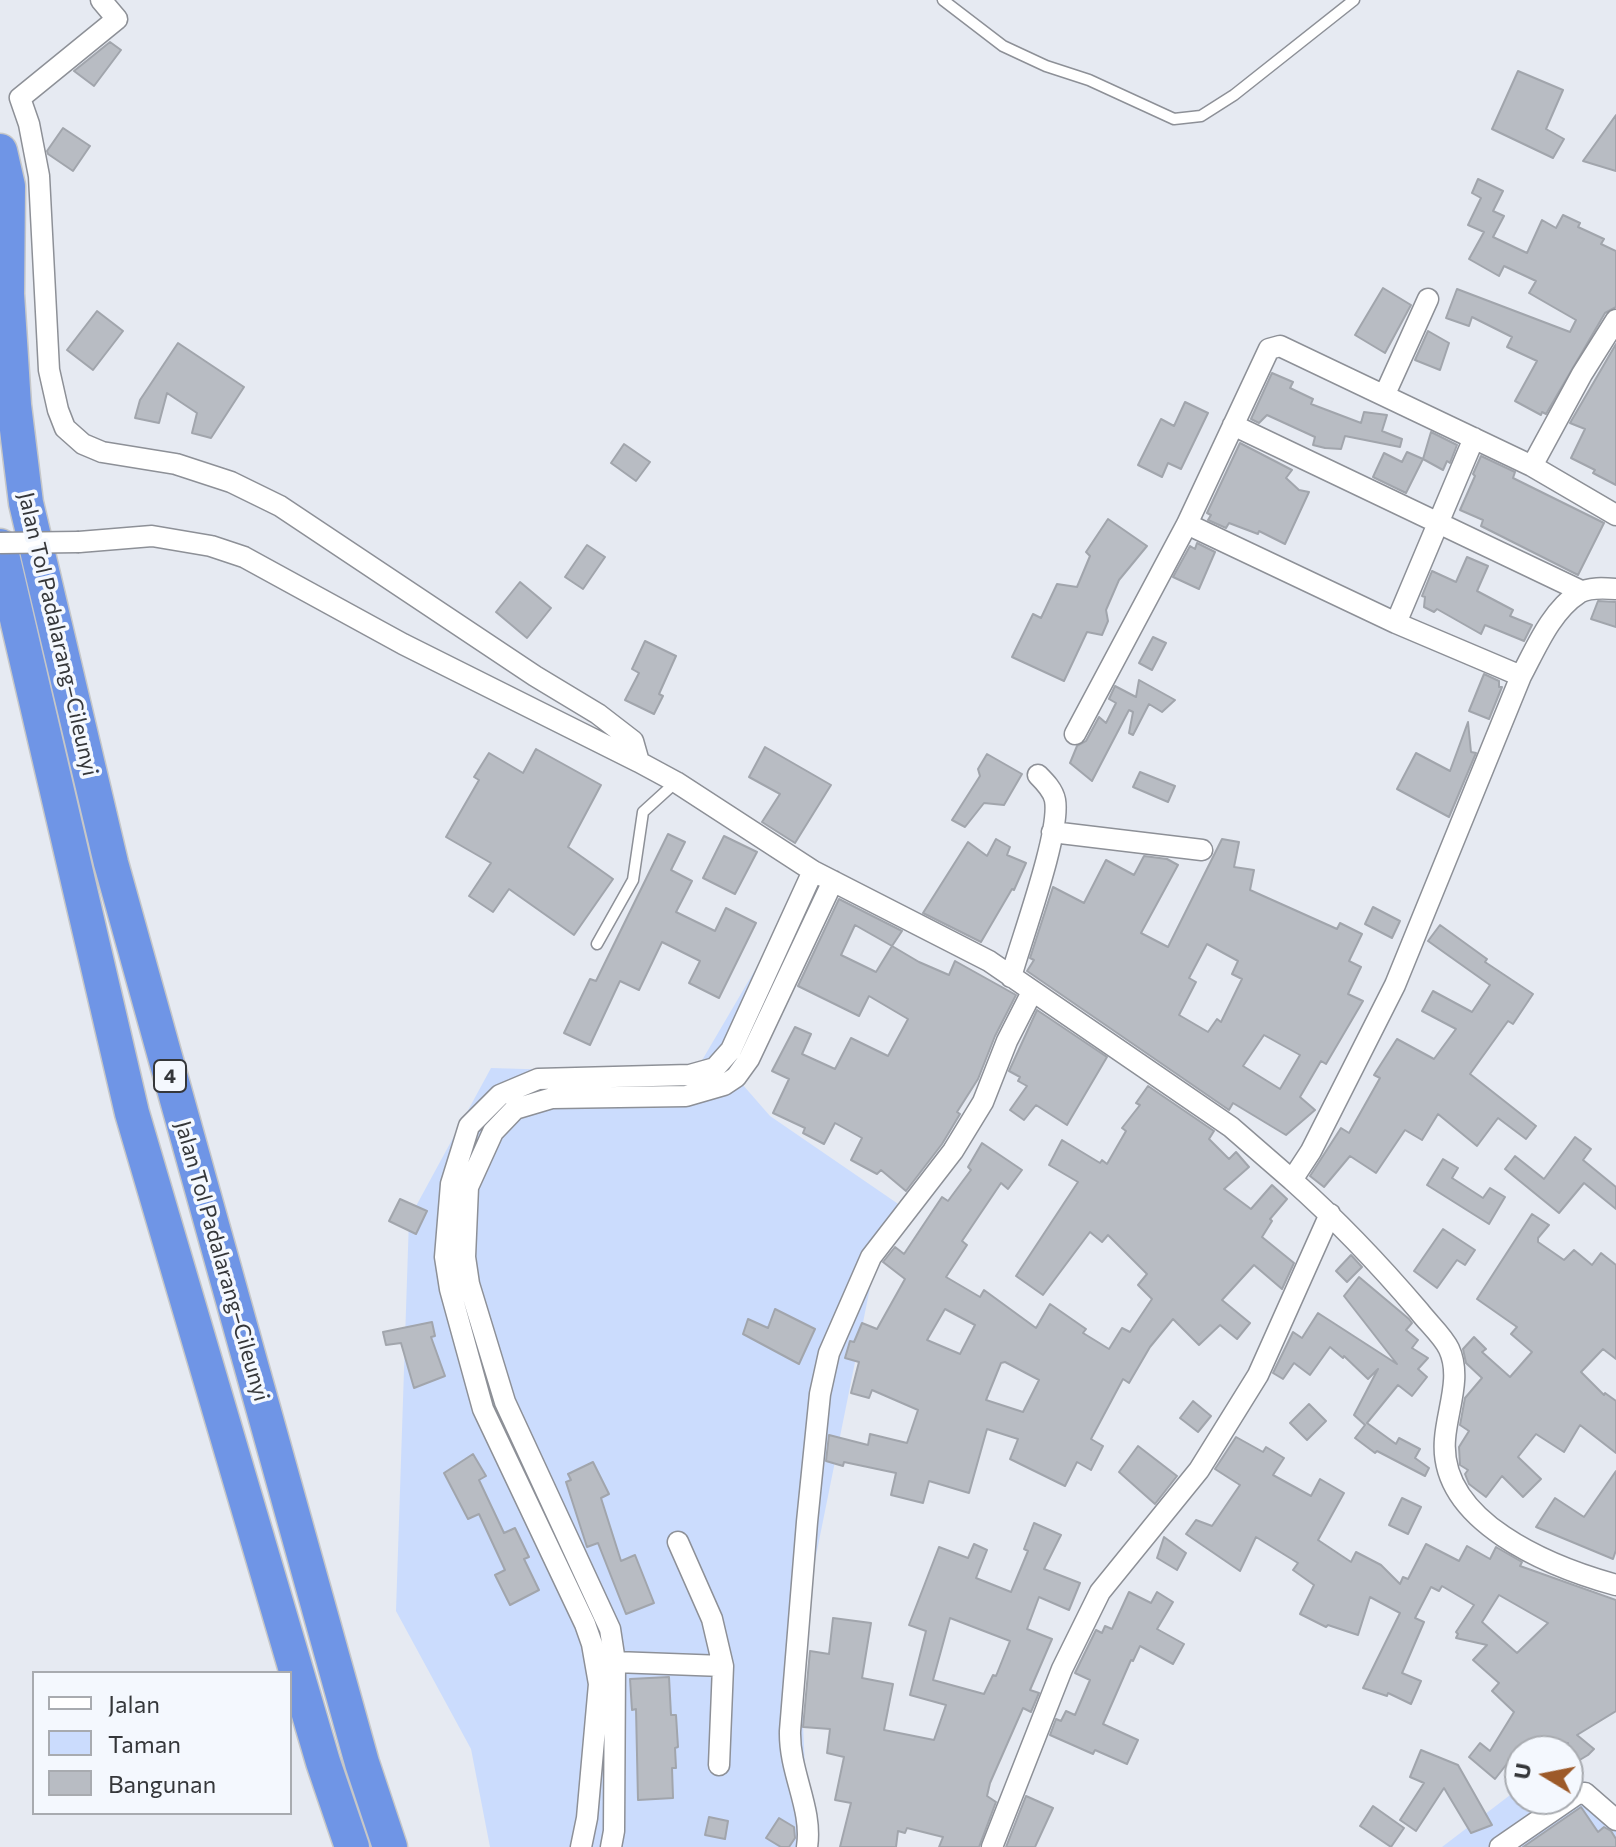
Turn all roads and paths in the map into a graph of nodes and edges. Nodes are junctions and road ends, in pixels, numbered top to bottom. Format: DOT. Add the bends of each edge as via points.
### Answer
graph roads {
  1 [pos="101,0"];
  2 [pos="943,0"];
  3 [pos="1354,0"];
  4 [pos="0,151"];
  5 [pos="0,250"];
  6 [pos="7,294"];
  7 [pos="1428,299"];
  8 [pos="1616,320"];
  9 [pos="1385,394"];
  10 [pos="1233,425"];
  11 [pos="1474,438"];
  12 [pos="1532,466"];
  13 [pos="1616,515"];
  14 [pos="1187,524"];
  15 [pos="1437,524"];
  16 [pos="0,544"];
  17 [pos="1616,589"];
  18 [pos="1581,591"];
  19 [pos="1396,623"];
  20 [pos="1521,676"];
  21 [pos="1075,734"];
  22 [pos="639,762"];
  23 [pos="1038,775"];
  24 [pos="676,782"];
  25 [pos="1052,832"];
  26 [pos="1202,850"];
  27 [pos="813,871"];
  28 [pos="833,881"];
  29 [pos="597,944"];
  30 [pos="1011,977"];
  31 [pos="1032,992"];
  32 [pos="740,1054"];
  33 [pos="1292,1180"];
  34 [pos="1330,1214"];
  35 [pos="678,1542"];
  36 [pos="1616,1563"];
  37 [pos="1611,1584"];
  38 [pos="615,1662"];
  39 [pos="723,1666"];
  40 [pos="719,1765"];
  41 [pos="1616,1820"];
  42 [pos="352,1847"];
  43 [pos="390,1847"];
  44 [pos="581,1847"];
  45 [pos="611,1847"];
  46 [pos="807,1847"];
  47 [pos="992,1847"];
  48 [pos="1500,1847"];
  1 -- 22 [label="street" via="117,19 20,98 39,176 49,370 65,428 102,452 176,464 280,506 598,714 633,741"];
  2 -- 3 [label="lane" via="1003,46 1174,119 1201,116 1234,95"];
  4 -- 6 [label="highway" via="8,186"];
  5 -- 6 [label="highway, 4"];
  6 -- 43 [label="highway, Jalan Tol Padalarang–Cileunyi / 4" via="26,503 111,863 357,1748"];
  7 -- 9 [label="street"];
  8 -- 12 [label="street"];
  9 -- 10 [label="street" via="1274,346 1259,366"];
  9 -- 11 [label="street"];
  10 -- 14 [label="street"];
  10 -- 15 [label="street"];
  11 -- 12 [label="street"];
  11 -- 15 [label="street"];
  12 -- 13 [label="street"];
  14 -- 19 [label="street"];
  14 -- 21 [label="street"];
  15 -- 18 [label="street"];
  15 -- 19 [label="street"];
  16 -- 22 [label="street, bridge" via="152,536 244,557"];
  16 -- 42 [label="highway, Jalan Tol Padalarang–Cileunyi / 4" via="132,1113"];
  17 -- 18 [label="street"];
  18 -- 20 [label="street" via="1547,629"];
  19 -- 20 [label="street"];
  20 -- 33 [label="street" via="1395,985"];
  22 -- 24 [label="street"];
  23 -- 25 [label="street" via="1055,802"];
  24 -- 27 [label="street"];
  24 -- 29 [label="lane" via="643,812 633,880"];
  25 -- 26 [label="street"];
  25 -- 30 [label="street"];
  27 -- 28 [label="street"];
  27 -- 32 [label="street"];
  28 -- 30 [label="street"];
  28 -- 32 [label="street"];
  30 -- 31 [label="street"];
  31 -- 33 [label="street" via="1231,1127"];
  31 -- 46 [label="street" via="983,1102 953,1151 871,1257 829,1353 808,1508 790,1731 790,1754 810,1831"];
  32 -- 38 [label="street" via="736,1077 686,1096 552,1098 515,1109 493,1132 468,1187 469,1284 500,1387 610,1629"];
  32 -- 44 [label="street" via="690,1075 538,1079 500,1095 469,1126 451,1184 445,1257 483,1409 592,1644 599,1684"];
  33 -- 34 [label="street"];
  34 -- 37 [label="street" via="1449,1347 1455,1367 1445,1460 1454,1489 1481,1518 1540,1559"];
  34 -- 47 [label="street" via="1258,1375 1199,1470 1100,1592 1062,1669"];
  35 -- 39 [label="street" via="712,1619"];
  36 -- 37 [label="street"];
  38 -- 39 [label="street"];
  38 -- 45 [label="street"];
  39 -- 40 [label="street"];
  41 -- 48 [label="street" via="1585,1793 1577,1794"];
}
